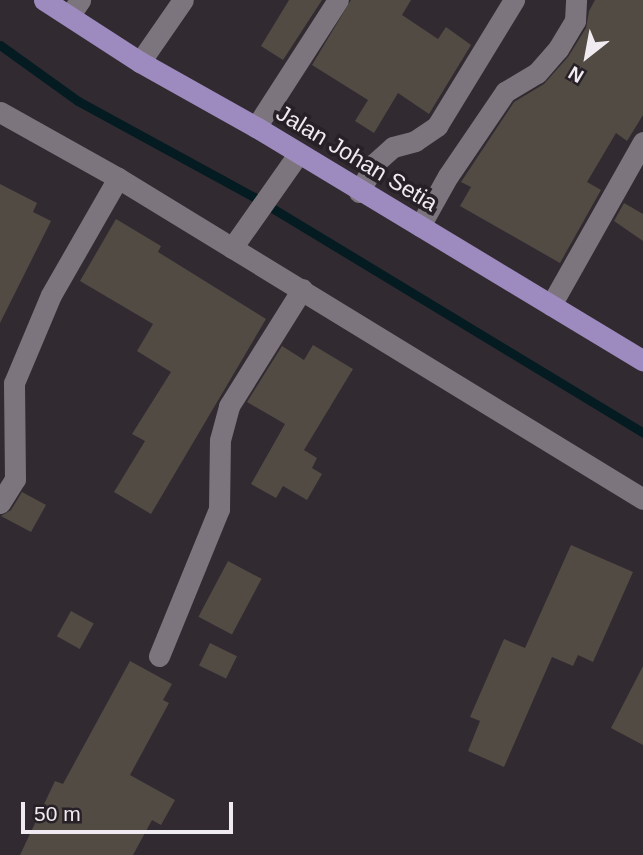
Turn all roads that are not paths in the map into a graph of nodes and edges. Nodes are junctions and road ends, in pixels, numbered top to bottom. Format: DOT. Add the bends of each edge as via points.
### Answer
graph roads {
  1 [pos="44,0"];
  2 [pos="183,0"];
  3 [pos="338,0"];
  4 [pos="514,0"];
  5 [pos="576,0"];
  6 [pos="75,8"];
  7 [pos="141,62"];
  8 [pos="0,112"];
  9 [pos="256,127"];
  10 [pos="643,142"];
  11 [pos="298,153"];
  12 [pos="118,178"];
  13 [pos="359,192"];
  14 [pos="420,226"];
  15 [pos="232,247"];
  16 [pos="302,289"];
  17 [pos="556,296"];
  18 [pos="643,360"];
  19 [pos="643,499"];
  20 [pos="0,503"];
  21 [pos="159,656"];
  1 -- 6 [label="main road, Jalan Johan Setia"];
  2 -- 7 [label="street"];
  3 -- 9 [label="street"];
  4 -- 13 [label="street" via="437,126 415,141 393,147 375,163"];
  5 -- 14 [label="street" via="575,21 558,49 537,73 505,92"];
  6 -- 7 [label="main road, Jalan Johan Setia"];
  7 -- 9 [label="main road, Jalan Johan Setia"];
  8 -- 12 [label="street"];
  9 -- 11 [label="main road, Jalan Johan Setia"];
  10 -- 17 [label="street"];
  11 -- 13 [label="main road, Jalan Johan Setia"];
  11 -- 15 [label="street"];
  12 -- 15 [label="street"];
  12 -- 20 [label="street" via="51,295 14,383 15,479"];
  13 -- 14 [label="main road, Jalan Johan Setia"];
  14 -- 17 [label="main road, Jalan Johan Setia"];
  15 -- 16 [label="street"];
  16 -- 19 [label="street"];
  16 -- 21 [label="street" via="229,406 220,440 219,509"];
  17 -- 18 [label="main road, Jalan Johan Setia"];
}
